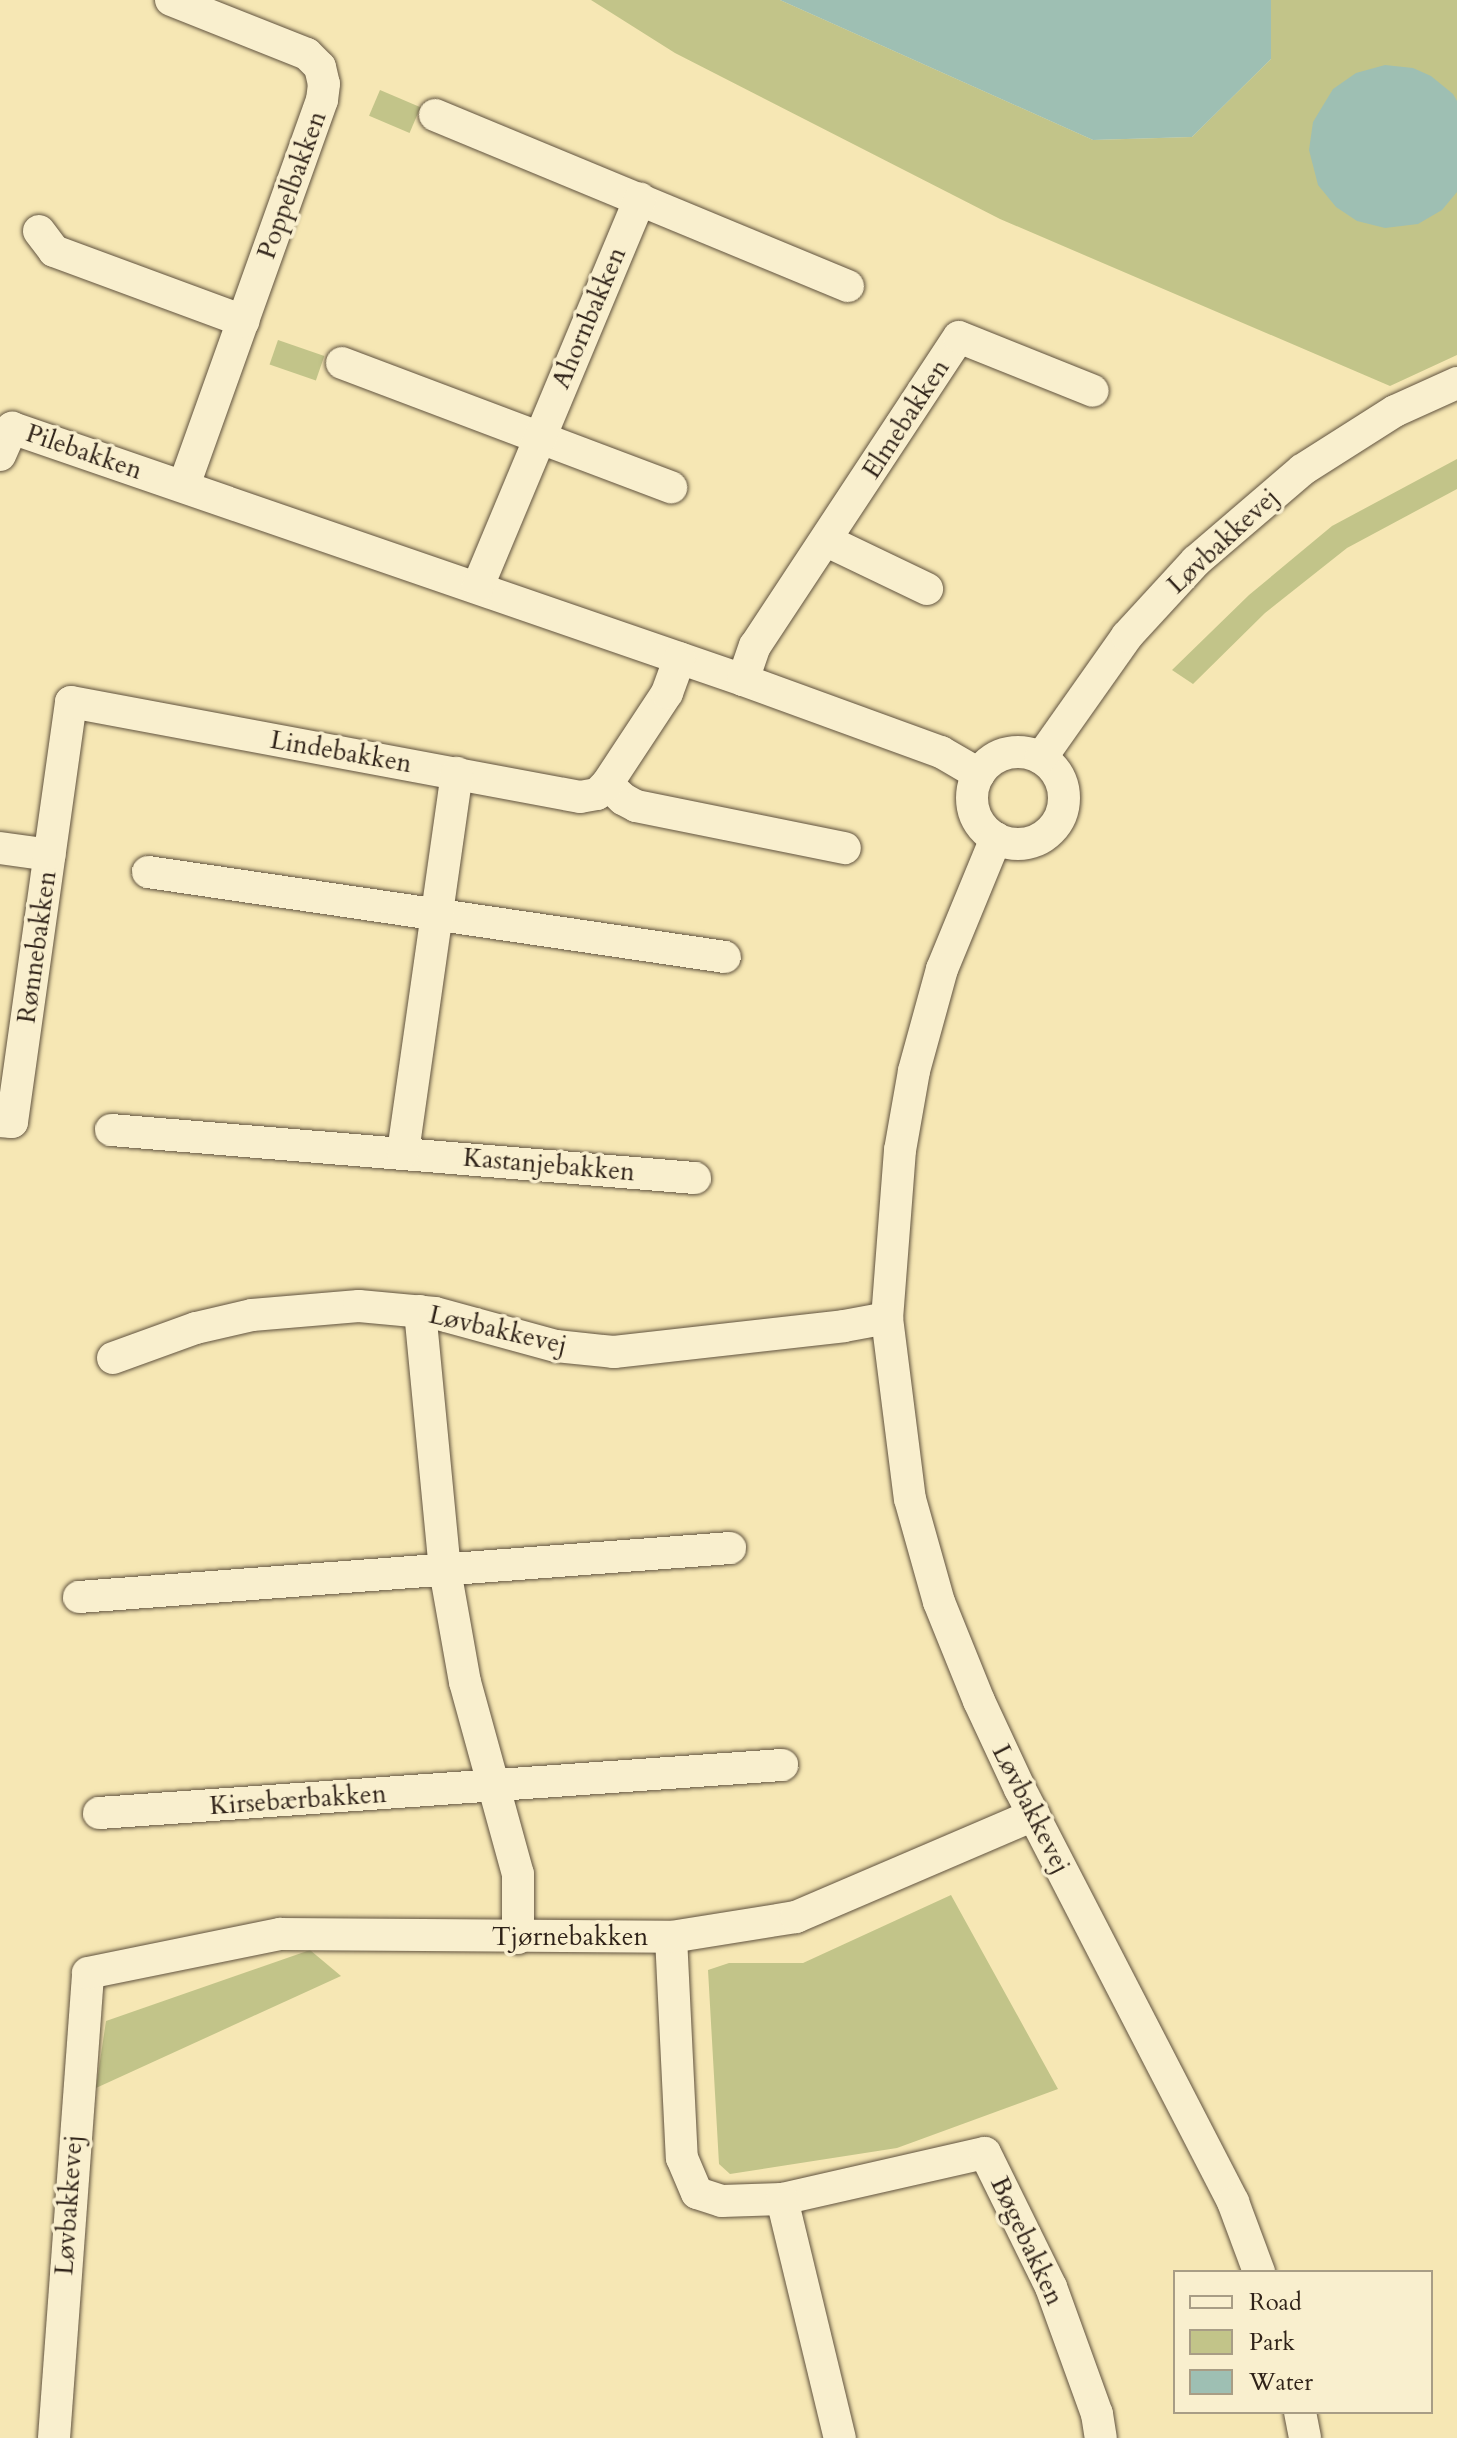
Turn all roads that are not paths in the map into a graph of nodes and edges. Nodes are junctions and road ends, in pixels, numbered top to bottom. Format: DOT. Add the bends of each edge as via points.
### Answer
graph roads {
  1 [pos="171,0"];
  2 [pos="435,115"];
  3 [pos="640,199"];
  4 [pos="39,231"];
  5 [pos="848,286"];
  6 [pos="243,321"];
  7 [pos="342,363"];
  8 [pos="1457,383"];
  9 [pos="1093,391"];
  10 [pos="538,437"];
  11 [pos="0,455"];
  12 [pos="184,486"];
  13 [pos="671,487"];
  14 [pos="827,541"];
  15 [pos="478,586"];
  16 [pos="927,589"];
  17 [pos="680,658"];
  18 [pos="743,680"];
  19 [pos="71,702"];
  20 [pos="1041,758"];
  21 [pos="457,773"];
  22 [pos="979,774"];
  23 [pos="607,784"];
  24 [pos="996,838"];
  25 [pos="0,848"];
  26 [pos="845,848"];
  27 [pos="50,855"];
  28 [pos="148,872"];
  29 [pos="438,913"];
  30 [pos="725,957"];
  31 [pos="0,1121"];
  32 [pos="111,1130"];
  33 [pos="403,1152"];
  34 [pos="695,1178"];
  35 [pos="420,1311"];
  36 [pos="887,1318"];
  37 [pos="113,1358"];
  38 [pos="730,1548"];
  39 [pos="445,1570"];
  40 [pos="79,1597"];
  41 [pos="782,1765"];
  42 [pos="497,1787"];
  43 [pos="99,1813"];
  44 [pos="1034,1815"];
  45 [pos="671,1937"];
  46 [pos="518,1938"];
  47 [pos="88,1973"];
  48 [pos="782,2199"];
  49 [pos="1258,2270"];
  50 [pos="1300,2414"];
  51 [pos="54,2438"];
  52 [pos="840,2438"];
  53 [pos="1101,2438"];
  54 [pos="1305,2438"];
  1 -- 6 [label="street, Poppelbakken" via="307,54 322,73 322,100"];
  2 -- 3 [label="street"];
  3 -- 5 [label="street"];
  3 -- 10 [label="street, Ahornbakken"];
  4 -- 6 [label="street" via="54,251"];
  6 -- 12 [label="street, Poppelbakken"];
  7 -- 10 [label="street"];
  8 -- 20 [label="street, Løvbakkevej" via="1395,411 1302,470 1196,561 1127,636"];
  9 -- 14 [label="street, Elmebakken" via="959,337"];
  10 -- 13 [label="street"];
  10 -- 15 [label="street, Ahornbakken"];
  11 -- 12 [label="street, Pilebakken" via="12,428"];
  12 -- 15 [label="street"];
  14 -- 16 [label="street"];
  14 -- 18 [label="street, Elmebakken" via="755,646"];
  15 -- 17 [label="street"];
  17 -- 18 [label="street"];
  17 -- 23 [label="street" via="667,693"];
  18 -- 22 [label="street" via="941,752"];
  19 -- 21 [label="street, Lindebakken"];
  19 -- 27 [label="street, Rønnebakken"];
  20 -- 22 [label="street" via="1005,754"];
  20 -- 24 [label="street" via="1062,785 1058,820 1031,842"];
  21 -- 23 [label="street, Lindebakken" via="580,797 597,794"];
  21 -- 29 [label="street"];
  22 -- 24 [label="street" via="973,787 974,811"];
  23 -- 26 [label="street" via="636,806"];
  24 -- 36 [label="street, Løvbakkevej" via="942,969 914,1071 897,1172"];
  25 -- 27 [label="street, Rønnebakken"];
  27 -- 31 [label="street, Rønnebakken" via="12,1122"];
  28 -- 29 [label="street"];
  29 -- 30 [label="street"];
  29 -- 33 [label="street"];
  32 -- 33 [label="street, Kastanjebakken"];
  33 -- 34 [label="street, Kastanjebakken"];
  35 -- 36 [label="street, Løvbakkevej" via="556,1346 614,1352"];
  35 -- 37 [label="street, Løvbakkevej" via="359,1306 252,1315 196,1328"];
  35 -- 39 [label="street"];
  36 -- 44 [label="street, Løvbakkevej" via="910,1499 939,1602"];
  38 -- 39 [label="street"];
  39 -- 40 [label="street"];
  39 -- 42 [label="street" via="465,1682"];
  41 -- 42 [label="street, Kirsebærbakken"];
  42 -- 43 [label="street, Kirsebærbakken"];
  42 -- 46 [label="street" via="518,1874"];
  44 -- 45 [label="street, Tjørnebakken" via="796,1917"];
  44 -- 49 [label="street, Løvbakkevej" via="1233,2202"];
  45 -- 46 [label="street, Tjørnebakken"];
  45 -- 48 [label="street, Bøgebakken" via="687,2178 709,2199"];
  46 -- 47 [label="street, Tjørnebakken" via="280,1934"];
  47 -- 51 [label="street, Løvbakkevej"];
  48 -- 52 [label="street"];
  48 -- 53 [label="street, Bøgebakken" via="985,2153 1051,2287"];
  50 -- 54 [label="street"];
}
